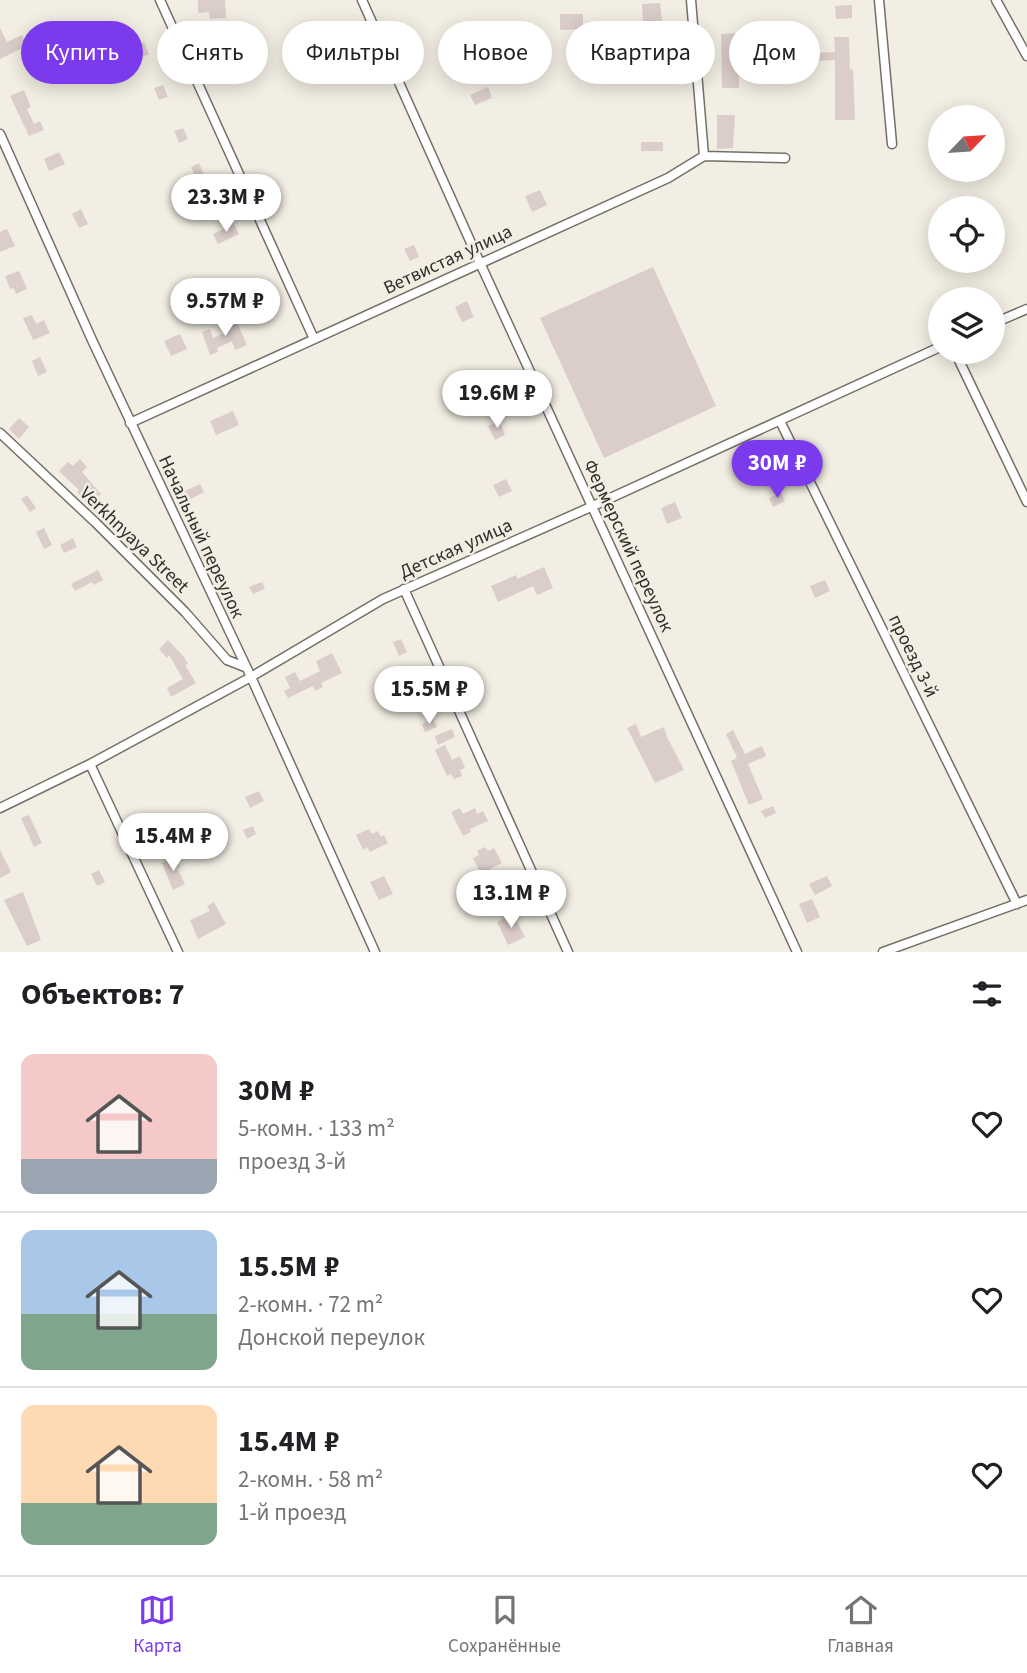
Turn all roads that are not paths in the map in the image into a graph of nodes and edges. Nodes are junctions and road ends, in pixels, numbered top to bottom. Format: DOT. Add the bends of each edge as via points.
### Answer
graph roads {
  1 [pos="160,0"];
  2 [pos="362,0"];
  3 [pos="691,0"];
  4 [pos="879,0"];
  5 [pos="996,0"];
  6 [pos="1027,55"];
  7 [pos="0,134"];
  8 [pos="892,144"];
  9 [pos="704,156"];
  10 [pos="785,158"];
  11 [pos="480,263"];
  12 [pos="1027,309"];
  13 [pos="1005,318"];
  14 [pos="314,339"];
  15 [pos="928,353"];
  16 [pos="961,364"];
  17 [pos="780,421"];
  18 [pos="130,423"];
  19 [pos="0,433"];
  20 [pos="1027,502"];
  21 [pos="593,506"];
  22 [pos="404,589"];
  23 [pos="245,667"];
  24 [pos="251,677"];
  25 [pos="90,764"];
  26 [pos="0,807"];
  27 [pos="1027,900"];
  28 [pos="1017,904"];
  29 [pos="178,952"];
  30 [pos="375,952"];
  31 [pos="568,952"];
  32 [pos="797,952"];
  33 [pos="883,952"];
  1 -- 14 [label="street"];
  2 -- 11 [label="street, Фермерский переулок"];
  3 -- 9 [label="street"];
  4 -- 8 [label="street"];
  5 -- 6 [label="street"];
  7 -- 18 [label="street, Начальный переулок"];
  9 -- 10 [label="street"];
  9 -- 11 [label="street, Ветвистая улица" via="668,178"];
  11 -- 14 [label="street, Ветвистая улица"];
  11 -- 21 [label="street, Фермерский переулок"];
  12 -- 13 [label="street"];
  14 -- 18 [label="street, Ветвистая улица"];
  15 -- 17 [label="street, Детская улица"];
  16 -- 20 [label="street"];
  17 -- 21 [label="street, Детская улица"];
  17 -- 28 [label="street, проезд 3-й"];
  18 -- 23 [label="street, Начальный переулок"];
  19 -- 23 [label="street, Verkhnyaya Street" via="96,523 227,660"];
  21 -- 22 [label="street, Детская улица"];
  21 -- 32 [label="street, Фермерский переулок"];
  22 -- 24 [label="street, Детская улица"];
  22 -- 31 [label="street"];
  23 -- 24 [label="street, Начальный переулок"];
  24 -- 25 [label="street, Детская улица"];
  24 -- 30 [label="street, Начальный переулок"];
  25 -- 26 [label="street, Детская улица"];
  25 -- 29 [label="street"];
  27 -- 28 [label="street"];
  28 -- 33 [label="street"];
}
